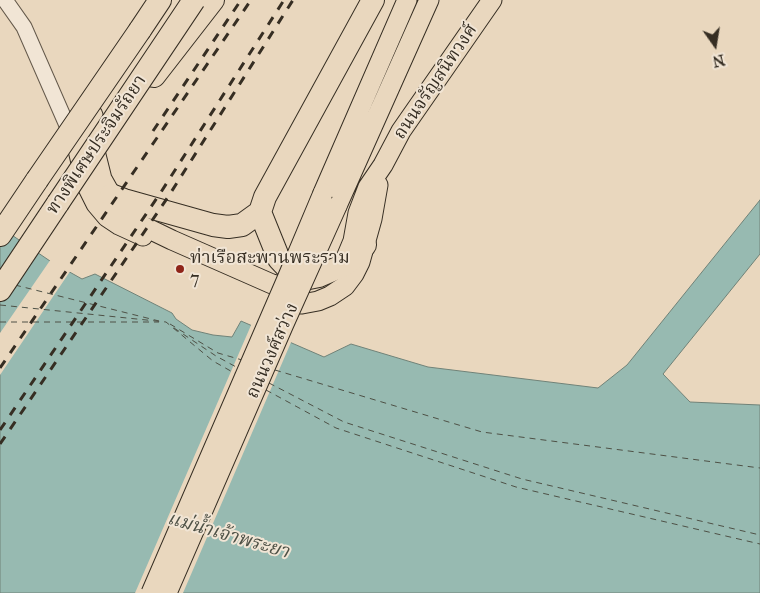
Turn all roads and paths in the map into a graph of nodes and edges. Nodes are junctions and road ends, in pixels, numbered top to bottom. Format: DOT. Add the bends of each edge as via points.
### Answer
graph roads {
  1 [pos="5,0"];
  2 [pos="160,0"];
  3 [pos="165,0"];
  4 [pos="188,0"];
  5 [pos="194,0"];
  6 [pos="213,0"];
  7 [pos="373,0"];
  8 [pos="407,0"];
  9 [pos="430,0"];
  10 [pos="492,0"];
  11 [pos="113,121"];
  12 [pos="78,150"];
  13 [pos="383,165"];
  14 [pos="112,195"];
  15 [pos="260,212"];
  16 [pos="0,235"];
  17 [pos="365,245"];
  18 [pos="342,266"];
  19 [pos="0,290"];
  20 [pos="151,593"];
  21 [pos="167,593"];
  1 -- 12 [label="street" via="24,27"];
  2 -- 16 [label="highway, ทางพิเศษประจิมรัถยา, bridge"];
  3 -- 12 [label="main road, ถนนจรัญสนิทวงศ์" via="82,131"];
  4 -- 14 [label="main road, ถนนจรัญสนิทวงศ์" via="128,84 97,137 95,151 102,179"];
  5 -- 11 [label="highway, ทางพิเศษประจิมรัถยา, bridge"];
  6 -- 11 [label="highway, bridge" via="138,96"];
  7 -- 15 [label="highway" via="265,197"];
  8 -- 20 [label="main road, ถนนวงศ์สว่าง, bridge"];
  9 -- 21 [label="main road, ถนนวงศ์สว่าง, bridge"];
  10 -- 13 [label="main road, ถนนจรัญสนิทวงศ์" via="401,131"];
  11 -- 19 [label="highway, ทางพิเศษประจิมรัถยา, bridge"];
  12 -- 17 [label="main road, ถนนจรัญสนิทวงศ์" via="86,184 107,217 289,301 302,304 318,301 344,286 354,274"];
  13 -- 17 [label="main road, ถนนจรัญสนิทวงศ์"];
  13 -- 18 [label="main road, ถนนจรัญสนิทวงศ์" via="368,187"];
  14 -- 15 [label="highway" via="228,227 242,225"];
  14 -- 18 [label="main road, ถนนจรัญสนิทวงศ์" via="126,213 143,226 272,284 295,290 313,288 336,276"];
  15 -- 18 [label="highway" via="279,259 297,278 319,276"];
  17 -- 18 [label="highway"];
}
